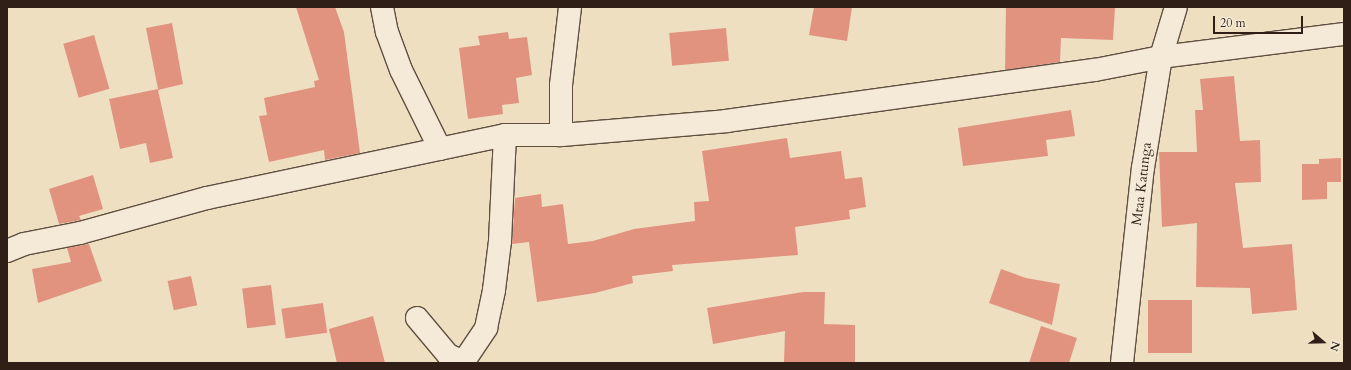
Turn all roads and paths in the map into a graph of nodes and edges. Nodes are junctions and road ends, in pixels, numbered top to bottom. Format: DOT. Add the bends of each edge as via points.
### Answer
graph roads {
  1 [pos="382,7"];
  2 [pos="570,7"];
  3 [pos="1176,7"];
  4 [pos="1344,34"];
  5 [pos="1161,57"];
  6 [pos="505,135"];
  7 [pos="560,135"];
  8 [pos="440,149"];
  9 [pos="7,251"];
  10 [pos="417,318"];
  11 [pos="465,362"];
  12 [pos="1122,363"];
  1 -- 8 [label="street" via="387,32 401,70"];
  2 -- 7 [label="street" via="561,85"];
  3 -- 5 [label="street, Mtaa Katunga"];
  4 -- 5 [label="street"];
  5 -- 7 [label="street" via="1095,70 734,120"];
  5 -- 12 [label="street, Mtaa Katunga" via="1143,168"];
  6 -- 7 [label="street"];
  6 -- 8 [label="street"];
  6 -- 11 [label="street" via="500,241 494,290 486,328"];
  8 -- 9 [label="street" via="207,198 80,233 24,244"];
  10 -- 11 [label="street" via="448,355"];
}
